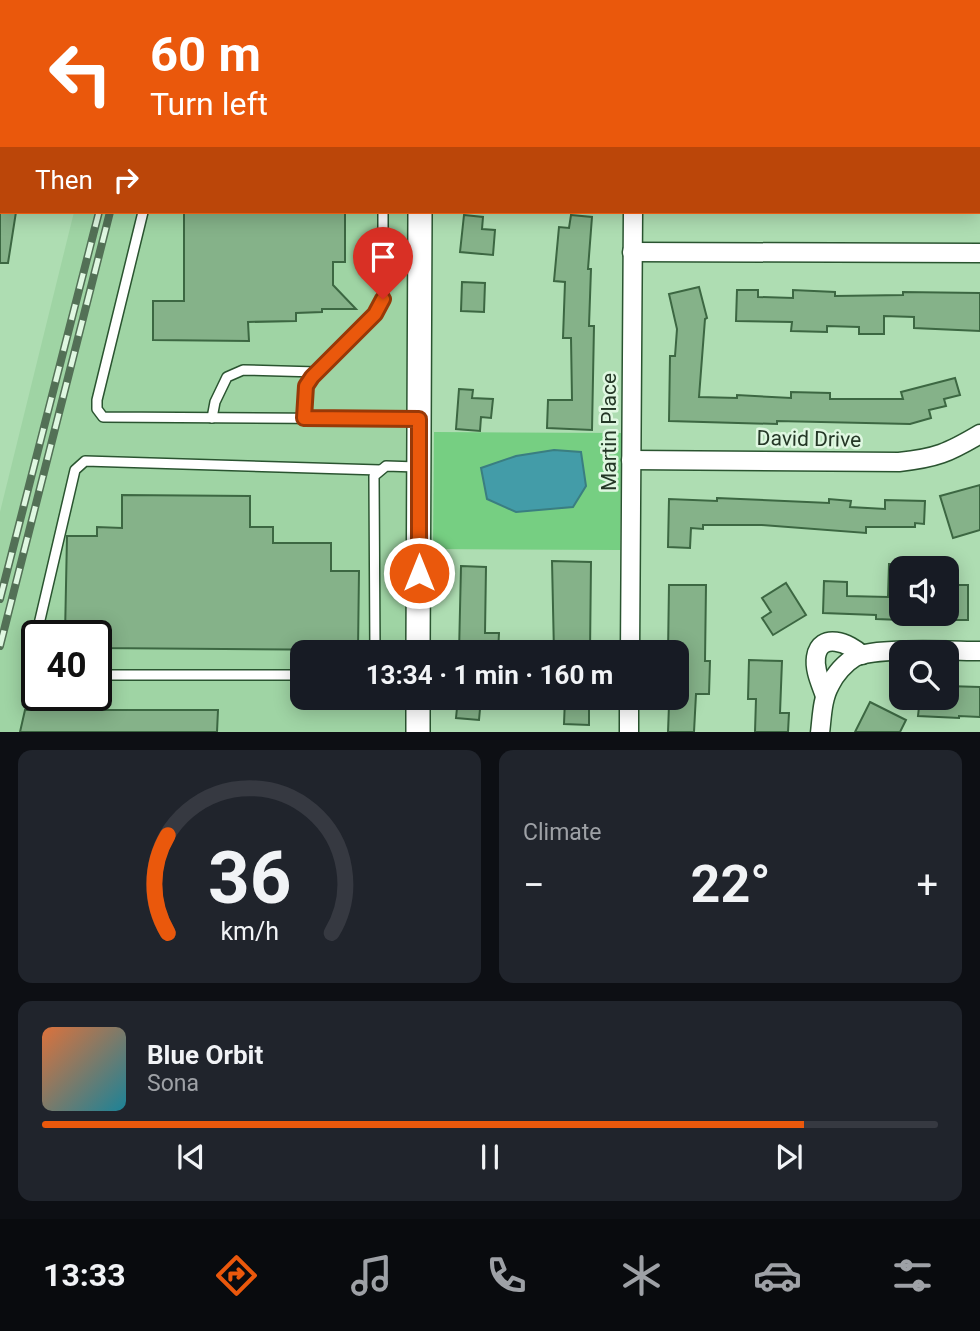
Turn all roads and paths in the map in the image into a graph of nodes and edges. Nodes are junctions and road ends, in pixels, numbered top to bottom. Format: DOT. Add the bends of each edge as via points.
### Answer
graph roads {
  1 [pos="143,214"];
  2 [pos="383,214"];
  3 [pos="419,214"];
  4 [pos="633,214"];
  5 [pos="632,251"];
  6 [pos="980,253"];
  7 [pos="317,372"];
  8 [pos="212,418"];
  9 [pos="304,418"];
  10 [pos="419,419"];
  11 [pos="980,434"];
  12 [pos="631,460"];
  13 [pos="419,467"];
  14 [pos="380,470"];
  15 [pos="40,620"];
  16 [pos="375,640"];
  17 [pos="418,640"];
  18 [pos="630,640"];
  19 [pos="980,651"];
  20 [pos="862,655"];
  21 [pos="290,675"];
  22 [pos="112,676"];
  23 [pos="825,696"];
  24 [pos="418,710"];
  25 [pos="629,710"];
  26 [pos="418,732"];
  27 [pos="629,732"];
  28 [pos="820,732"];
  1 -- 8 [label="lane" via="97,409 103,417"];
  2 -- 7 [label="lane" via="380,308"];
  3 -- 10 [label="street"];
  4 -- 5 [label="street, Martin Place"];
  5 -- 6 [label="street"];
  5 -- 12 [label="street, Martin Place"];
  7 -- 8 [label="lane" via="243,370 227,377"];
  7 -- 9 [label="lane" via="306,386"];
  8 -- 9 [label="lane"];
  9 -- 10 [label="lane"];
  10 -- 13 [label="street"];
  11 -- 12 [label="street, David Drive" via="950,452 899,462"];
  12 -- 18 [label="street, Martin Place"];
  13 -- 14 [label="lane"];
  13 -- 17 [label="street"];
  14 -- 15 [label="lane" via="85,461 75,470"];
  14 -- 16 [label="lane" via="374,476"];
  19 -- 20 [label="street"];
  20 -- 23 [label="street" via="845,664"];
  20 -- 23 [label="street" via="836,641 819,648 816,673"];
  21 -- 22 [label="lane"];
  23 -- 28 [label="street"];
  24 -- 26 [label="street"];
  25 -- 27 [label="street"];
}
